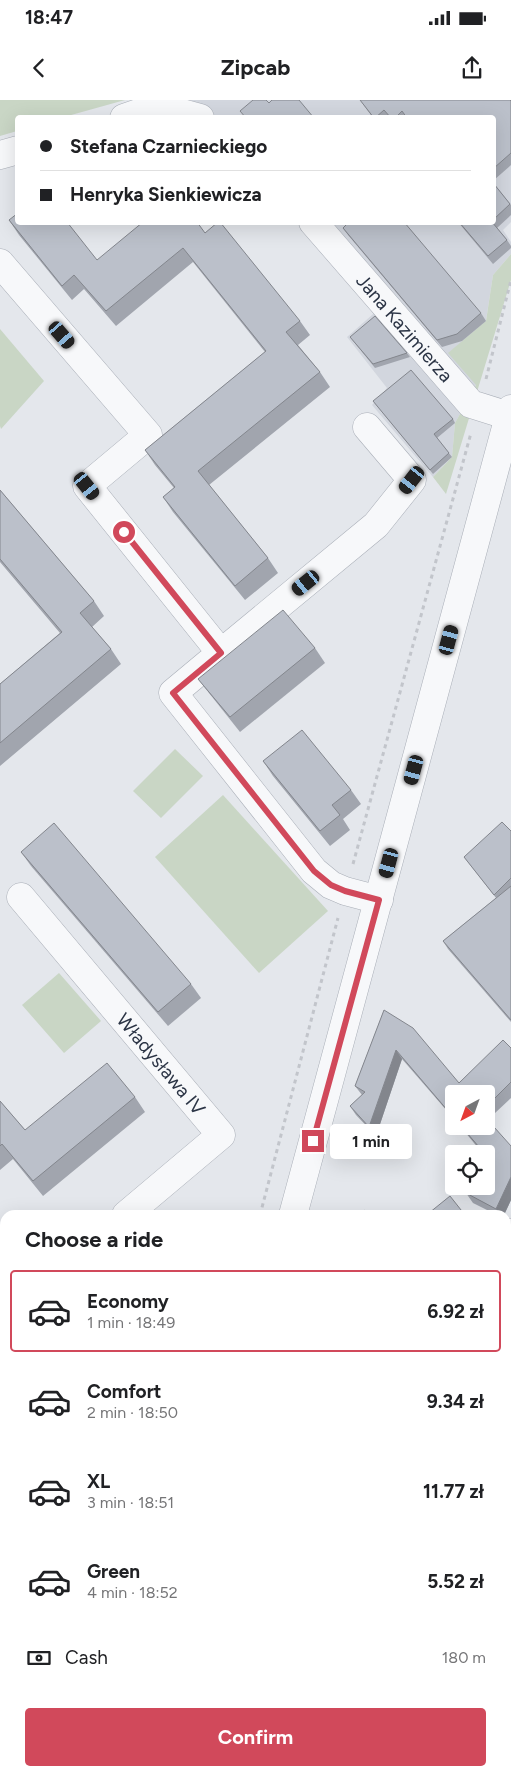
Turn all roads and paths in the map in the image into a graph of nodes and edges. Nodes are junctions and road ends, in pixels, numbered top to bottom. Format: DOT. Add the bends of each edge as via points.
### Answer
graph roads {
  1 [pos="134,115"];
  2 [pos="189,115"];
  3 [pos="15,151"];
  4 [pos="0,155"];
  5 [pos="316,225"];
  6 [pos="0,264"];
  7 [pos="511,280"];
  8 [pos="478,407"];
  9 [pos="510,413"];
  10 [pos="367,427"];
  11 [pos="221,653"];
  12 [pos="345,891"];
  13 [pos="21,897"];
  14 [pos="379,900"];
  15 [pos="132,1210"];
  16 [pos="261,1210"];
  17 [pos="294,1210"];
  1 -- 2 [label="street" via="171,110"];
  3 -- 4 [label="street"];
  5 -- 8 [label="street, Jana Kazimierza" via="471,404"];
  6 -- 11 [label="street" via="148,435 87,486"];
  7 -- 8 [label="path"];
  8 -- 9 [label="street, Jana Kazimierza"];
  8 -- 12 [label="path"];
  9 -- 14 [label="street"];
  10 -- 11 [label="street" via="412,480 376,525"];
  11 -- 12 [label="street" via="173,693 314,871 331,885"];
  12 -- 14 [label="street"];
  12 -- 16 [label="path"];
  13 -- 15 [label="street, Władysława IV" via="221,1135"];
  14 -- 17 [label="street"];
}
